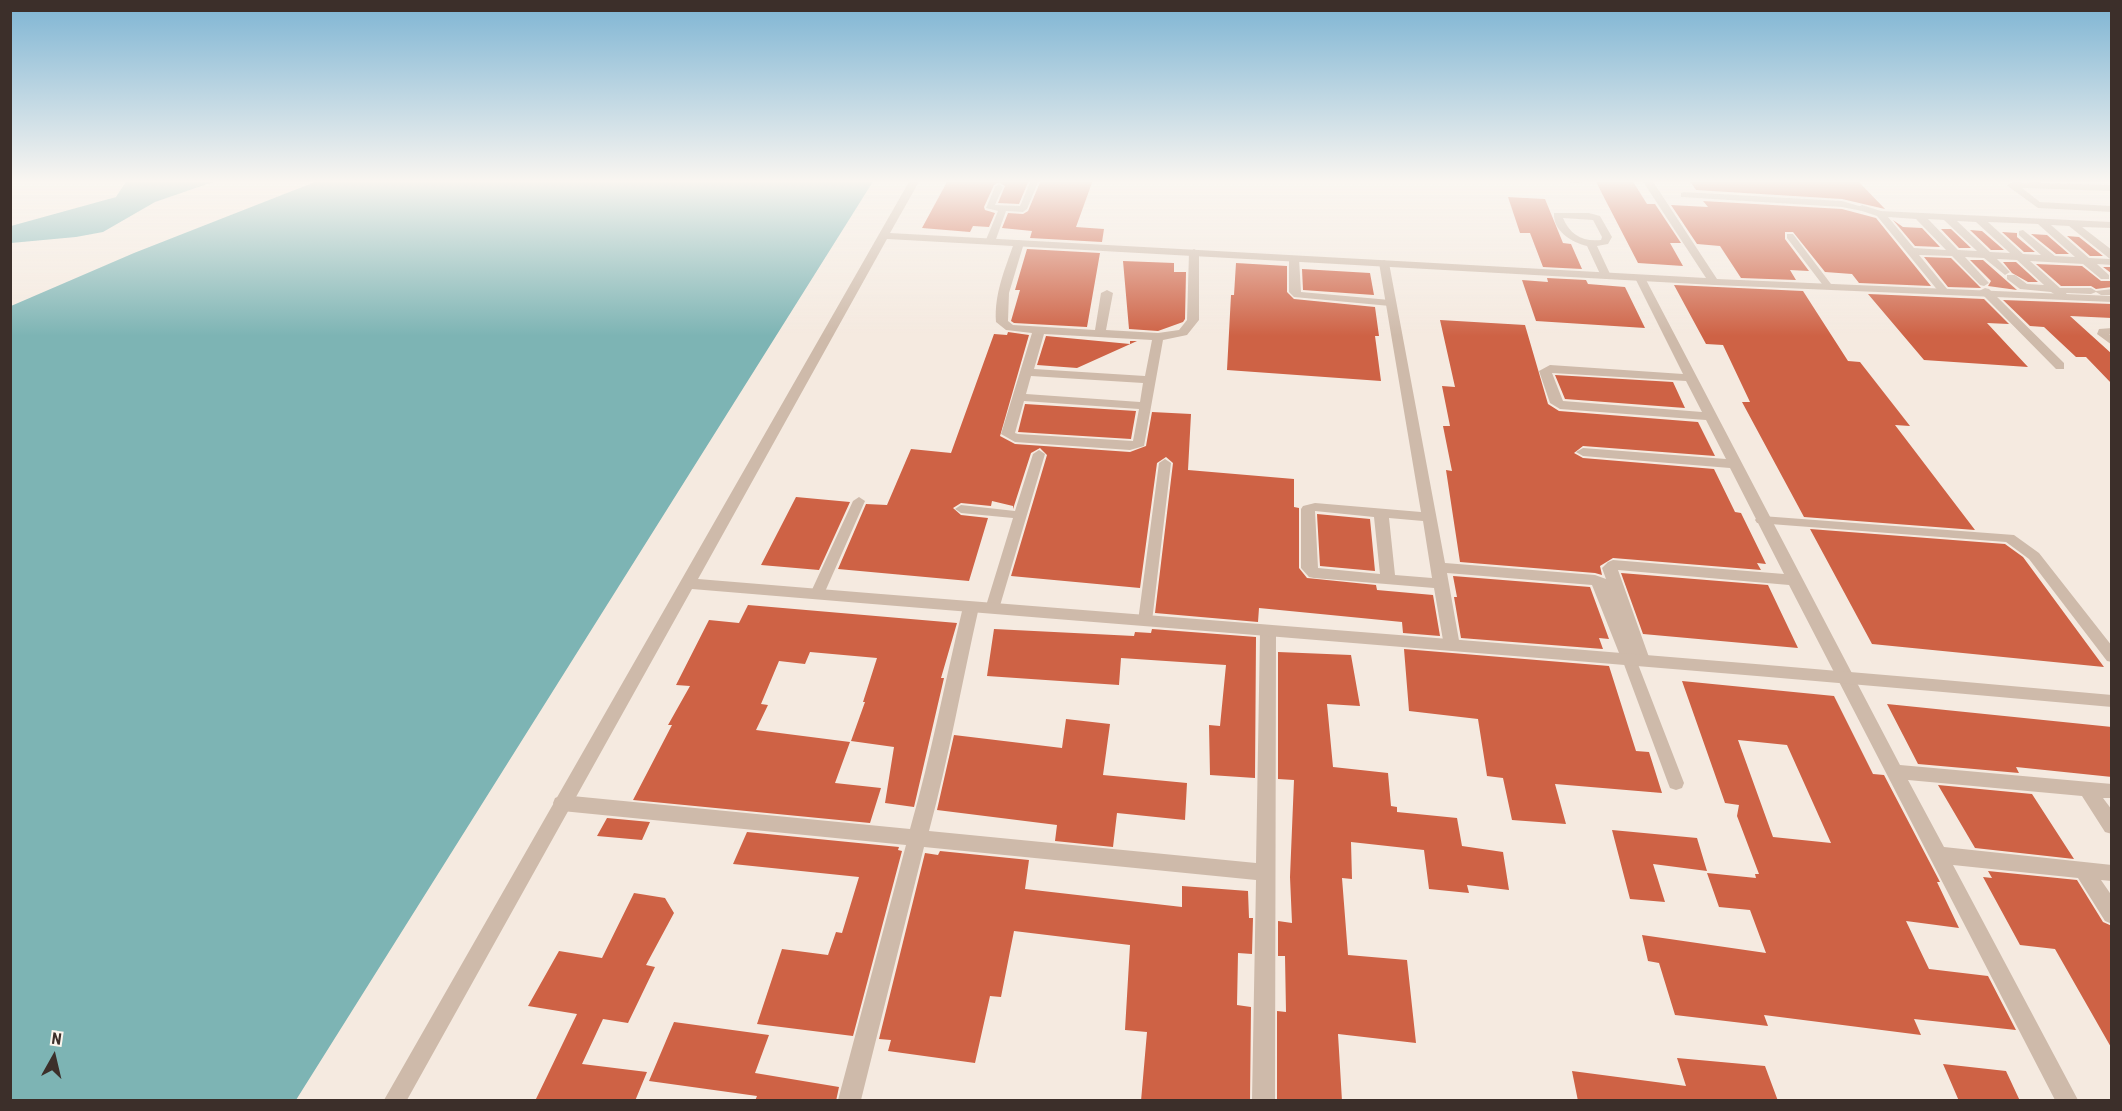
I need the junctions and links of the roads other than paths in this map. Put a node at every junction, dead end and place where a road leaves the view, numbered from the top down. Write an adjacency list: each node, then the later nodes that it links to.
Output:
1 (885, 232): 13 (street)
2 (994, 232): 15 (lane)
3 (1564, 232): 17 (lane)
4 (1604, 232): 17 (lane)
5 (1681, 232): 32 (street)
6 (1895, 232): 18 (street)
7 (1934, 232): 20 (street)
8 (1963, 232): 21 (street)
9 (1993, 232): 23 (street)
10 (2052, 232): 26 (street)
11 (2083, 232): 22 (street)
12 (2023, 233): 25 (street)
13 (883, 236): 15 (street); 67 (street)
14 (1790, 237): 34 (lane)
15 (990, 242): 16 (street)
16 (1019, 243): 19 (street); 42 (street)
17 (1591, 244): 29 (lane)
18 (1911, 251): 20 (street); 36 (street)
19 (1194, 252): 24 (street); 45 (street)
20 (1956, 254): 21 (street); 35 (street)
21 (1987, 255): 23 (street); 37 (street)
22 (2112, 256)
23 (2021, 257): 25 (street); 37 (street)
24 (1294, 259): 28 (street); 41 (lane)
25 (2052, 259): 26 (street)
26 (2086, 261): 27 (street); 30 (street)
27 (2112, 262)
28 (1384, 264): 29 (street); 41 (street)
29 (1606, 276): 31 (street)
30 (2105, 277)
31 (1640, 278): 32 (street); 49 (street)
32 (1714, 282): 34 (street)
33 (2081, 282): 39 (street)
34 (1828, 286): 36 (street)
35 (1985, 287): 36 (street); 37 (street); 47 (street)
36 (1943, 290)
37 (2060, 291): 39 (street)
38 (1107, 292): 44 (street)
39 (2100, 293): 40 (street)
40 (2112, 299)
41 (1390, 303): 62 (street)
42 (1039, 330): 44 (street); 48 (street)
43 (2112, 331): 46 (lane)
44 (1100, 334): 45 (street)
45 (1158, 337): 50 (street)
46 (2112, 342)
47 (2060, 366)
48 (1027, 372): 50 (street); 51 (street)
49 (1690, 378): 53 (street); 53 (street)
50 (1149, 380): 52 (street)
51 (1019, 397): 52 (street); 52 (street)
52 (1145, 406)
53 (1710, 416): 57 (street)
54 (1583, 452): 57 (street)
55 (1039, 454): 61 (lane)
56 (1165, 463): 72 (lane)
57 (1734, 464): 63 (street)
58 (859, 501): 69 (lane)
59 (961, 509): 61 (lane)
60 (1381, 513): 62 (street); 65 (street); 65 (street)
61 (1020, 515): 71 (lane)
62 (1429, 517): 64 (street)
63 (1762, 520): 66 (street); 75 (lane)
64 (1438, 567): 68 (street); 76 (street)
65 (1388, 579): 68 (street)
66 (1794, 580): 76 (street); 77 (street)
67 (687, 583): 69 (street); 83 (street)
68 (1441, 584): 74 (street)
69 (817, 594): 70 (street)
70 (971, 607): 71 (street); 85 (street)
71 (992, 609): 72 (street)
72 (1145, 621): 73 (street)
73 (1268, 632): 74 (street); 88 (street)
74 (1452, 646): 76 (street)
75 (2112, 657)
76 (1636, 660): 77 (street); 80 (lane)
77 (1847, 677): 78 (street); 79 (street)
78 (2112, 701)
79 (1894, 772): 81 (street); 86 (street)
80 (1676, 783)
81 (2087, 789): 82 (street); 84 (street)
82 (2112, 791)
83 (562, 803): 85 (street); 91 (street)
84 (2112, 826)
85 (916, 838): 88 (street); 92 (street)
86 (1938, 855): 87 (street); 94 (street)
87 (2084, 870): 89 (street); 90 (street)
88 (1264, 872): 93 (street)
89 (2112, 873)
90 (2112, 915)
91 (395, 1101)
92 (849, 1101)
93 (1263, 1101)
94 (2067, 1101)

